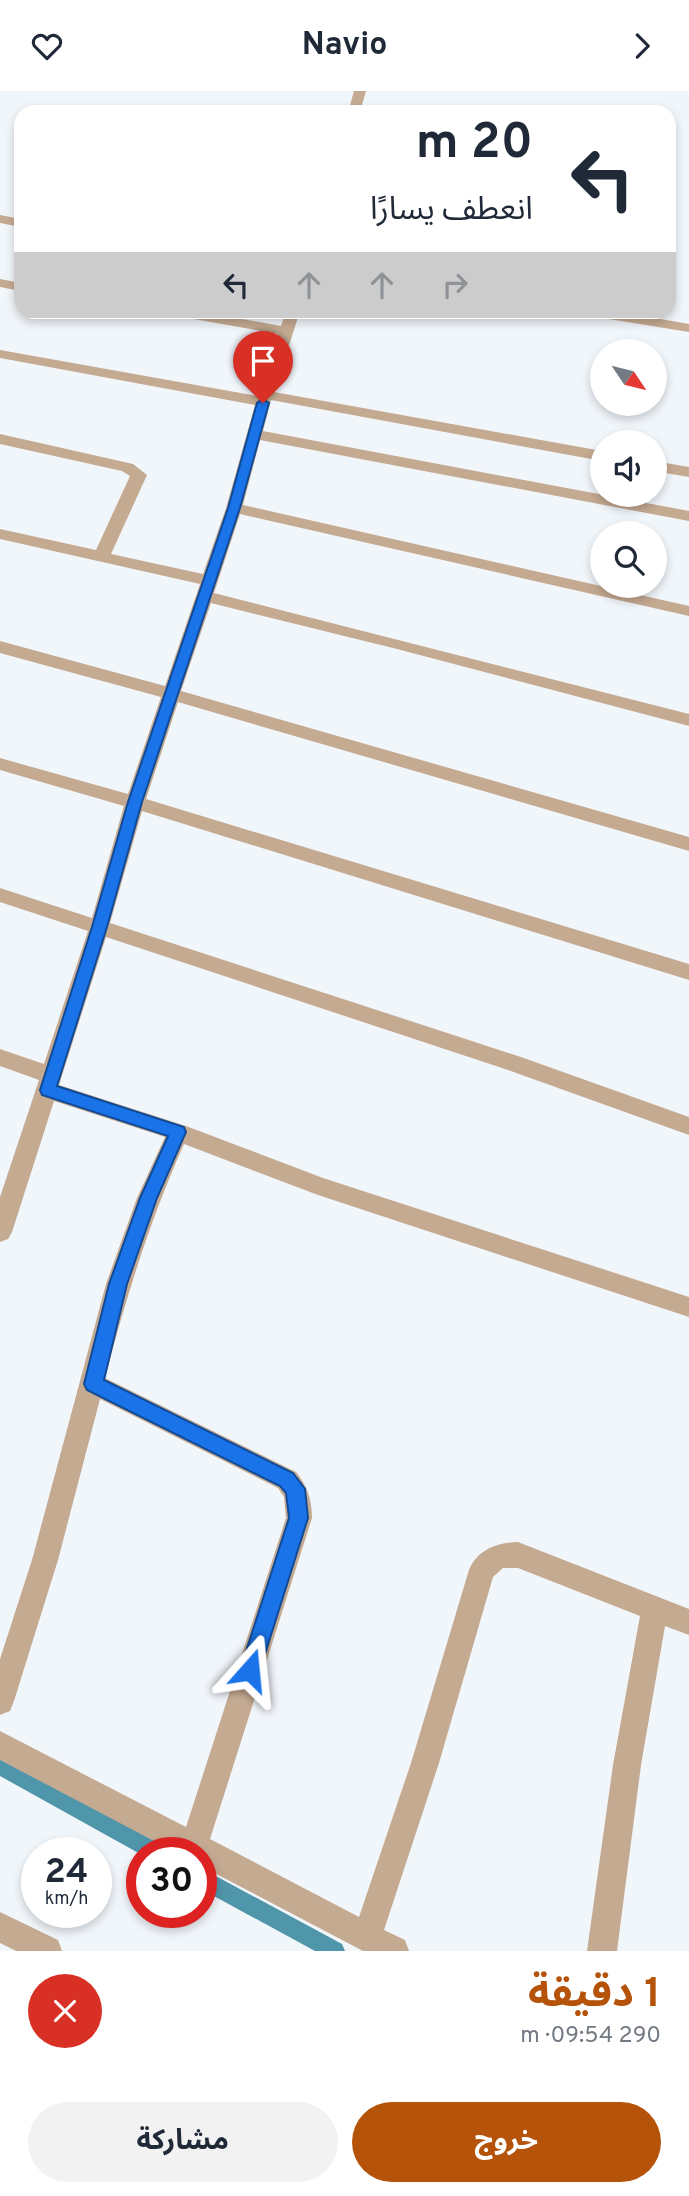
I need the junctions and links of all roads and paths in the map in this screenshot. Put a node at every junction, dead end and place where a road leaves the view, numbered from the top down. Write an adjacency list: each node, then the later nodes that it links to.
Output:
1 (217, 319): 5 (street)
2 (291, 319): 5 (street)
3 (633, 319): 4 (street)
4 (689, 328)
5 (287, 331): 7 (street)
6 (0, 354): 7 (street)
7 (265, 399): 8 (street); 10 (street)
8 (254, 433): 13 (street); 14 (street)
9 (0, 439): 16 (street)
10 (590, 454)
11 (667, 468): 12 (street)
12 (689, 472)
13 (234, 508): 17 (street); 18 (street)
14 (689, 516)
15 (0, 534): 16 (street)
16 (101, 557): 17 (street)
17 (208, 588): 20 (street); 21 (street)
18 (689, 611)
19 (0, 647): 20 (street)
20 (172, 694): 23 (street); 24 (street)
21 (689, 720)
22 (0, 764): 23 (street)
23 (135, 802): 26 (street); 27 (street)
24 (689, 844)
25 (0, 895): 26 (street)
26 (99, 927): 29 (street); 30 (street)
27 (689, 972)
28 (0, 1057): 29 (street)
29 (50, 1083): 31 (street); 32 (street)
30 (689, 1126)
31 (178, 1132): 33 (street); 34 (street)
32 (0, 1232)
33 (689, 1307)
34 (93, 1384): 37 (street); 40 (street)
35 (655, 1607): 36 (street); 43 (street); 46 (street)
36 (689, 1622)
37 (0, 1701)
38 (0, 1745): 39 (street)
39 (172, 1837)
40 (197, 1837)
41 (217, 1860): 43 (street)
42 (0, 1927): 44 (street)
43 (368, 1937): 45 (street)
44 (47, 1951)
45 (394, 1951)
46 (601, 1951)

